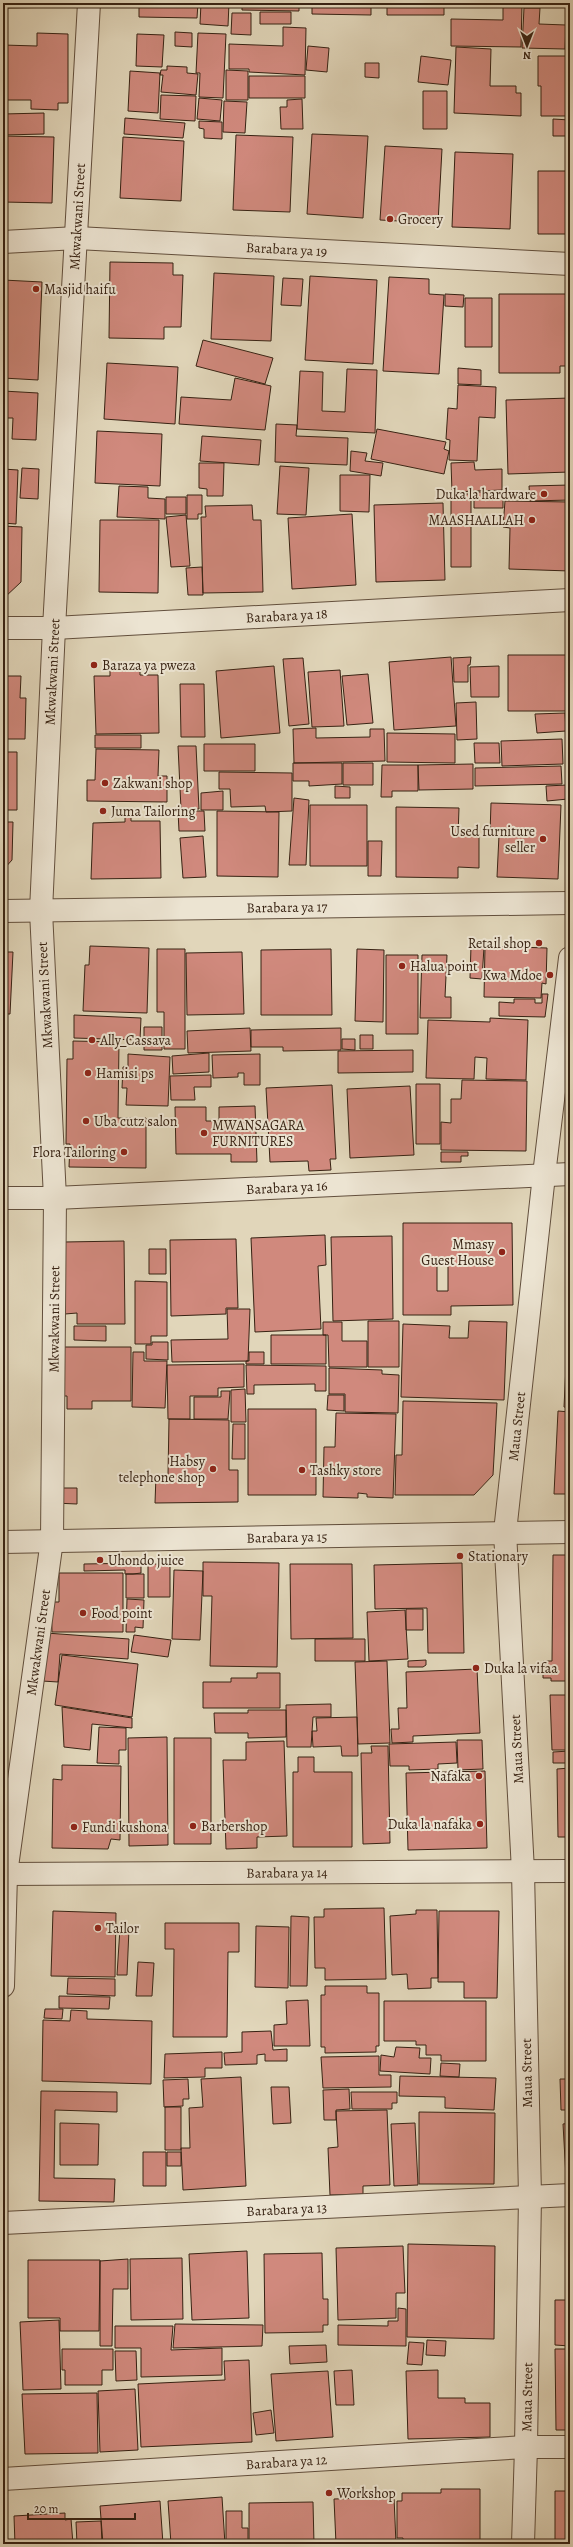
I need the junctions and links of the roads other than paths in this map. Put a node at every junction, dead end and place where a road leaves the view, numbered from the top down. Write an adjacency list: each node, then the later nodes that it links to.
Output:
1 (89, 3): 2 (street, Mkwakwani Street)
2 (77, 238): 3 (street, Barabara ya 19); 4 (street, Barabara ya 19); 7 (street, Mkwakwani Street)
3 (3, 242)
4 (570, 264)
5 (570, 600): 7 (street, Barabara ya 18)
6 (3, 628): 7 (street, Barabara ya 18)
7 (54, 628): 10 (street, Mkwakwani Street)
8 (570, 903): 10 (street, Barabara ya 17)
9 (3, 911): 10 (street, Barabara ya 17)
10 (40, 911): 15 (street, Mkwakwani Street)
11 (570, 958): 13 (street, Maua Street)
12 (570, 1174): 13 (street, Barabara ya 16)
13 (544, 1175): 15 (street, Barabara ya 16); 16 (street, Maua Street)
14 (3, 1198): 15 (street, Barabara ya 16)
15 (55, 1198): 18 (street, Mkwakwani Street)
16 (505, 1532): 17 (street, Barabara ya 15); 18 (street, Barabara ya 15); 20 (street, Maua Street)
17 (570, 1532)
18 (52, 1540): 19 (street, Barabara ya 15); 22 (street, Mkwakwani Street)
19 (3, 1542)
20 (523, 1871): 21 (street, Barabara ya 14); 22 (street, Barabara ya 14); 25 (street, Maua Street)
21 (570, 1871)
22 (5, 1874): 23 (street, Mkwakwani Street)
23 (3, 1986)
24 (570, 2195): 25 (street, Barabara ya 13)
25 (530, 2196): 26 (street, Barabara ya 13); 27 (street, Maua Street)
26 (3, 2223)
27 (526, 2447): 28 (street, Barabara ya 12); 29 (street, Barabara ya 12); 30 (street, Maua Street)
28 (570, 2447)
29 (3, 2479)
30 (522, 2544)

